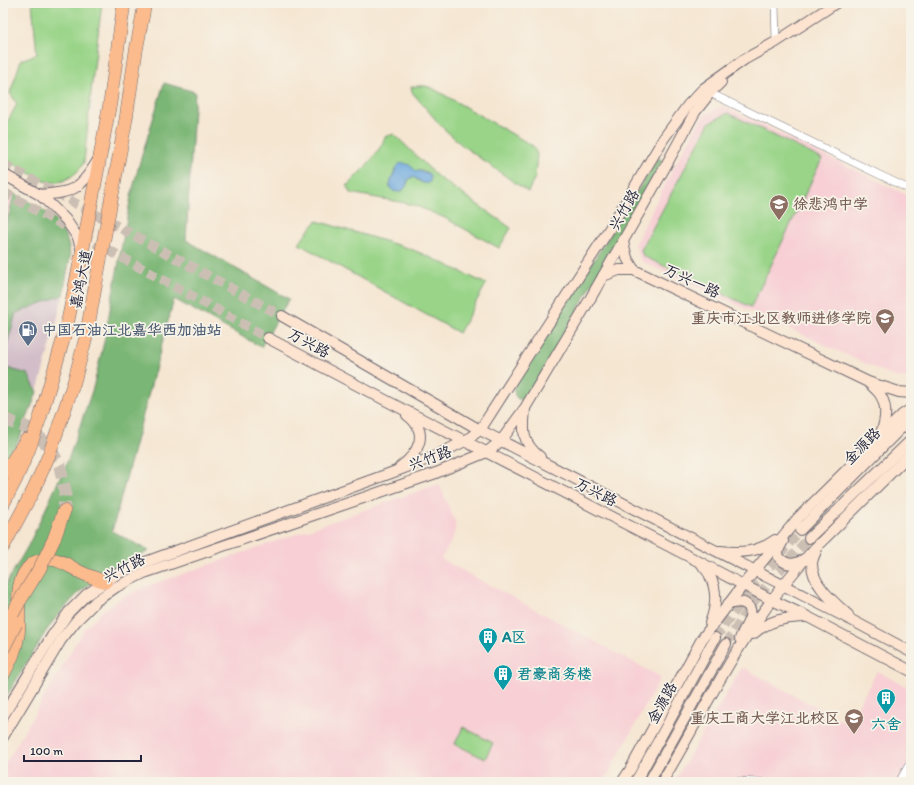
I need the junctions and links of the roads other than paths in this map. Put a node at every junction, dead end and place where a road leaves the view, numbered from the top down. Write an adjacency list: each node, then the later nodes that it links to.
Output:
1 (124, 3): 7 (highway, 嘉鸿大道)
2 (144, 3): 42 (highway, 嘉鸿大道)
3 (775, 3): 5 (street)
4 (836, 3): 5 (street, 兴竹路)
5 (776, 42): 6 (street, 兴竹路)
6 (706, 91): 9 (street); 11 (street, 兴竹路); 24 (street, 兴竹路)
7 (99, 158): 10 (street); 12 (highway, 嘉鸿大道)
8 (3, 174): 10 (street)
9 (911, 190)
10 (40, 195): 12 (street)
11 (623, 242): 13 (street); 14 (street, 兴竹路)
12 (82, 253): 22 (highway, 嘉鸿大道)
13 (634, 270): 14 (street); 17 (street, 万兴一路)
14 (603, 276): 20 (street, 兴竹路)
15 (282, 316): 24 (street, 万兴路)
16 (268, 338): 19 (street, 万兴路)
17 (868, 382): 18 (street); 25 (street)
18 (911, 393)
19 (385, 400): 27 (street, 万兴路); 32 (street)
20 (525, 408): 28 (street, 兴竹路); 31 (street)
21 (911, 409): 25 (street)
22 (40, 418): 33 (highway); 34 (highway, 嘉鸿大道)
23 (911, 418): 37 (street, 金源路)
24 (480, 430): 27 (street, 兴竹路); 28 (street, 万兴路)
25 (880, 436): 36 (street)
26 (911, 440): 39 (street, 金源路)
27 (465, 441): 29 (street, 万兴路); 32 (street, 兴竹路)
28 (501, 441): 29 (street, 兴竹路); 31 (street, 万兴路)
29 (487, 452): 40 (street, 万兴路); 68 (street, 兴竹路)
30 (911, 453): 41 (street)
31 (556, 469): 38 (street, 万兴路)
32 (391, 473): 48 (street, 兴竹路)
33 (3, 476)
34 (3, 504)
35 (64, 511): 46 (highway, bridge)
36 (798, 518): 43 (street); 44 (street); 47 (street)
37 (800, 530)
38 (675, 531): 40 (street); 43 (street, 万兴路)
39 (809, 538)
40 (661, 542): 45 (street, 万兴路)
41 (819, 544): 44 (street); 55 (street)
42 (3, 547)
43 (714, 550): 47 (street, 万兴路)
44 (806, 558): 50 (street)
45 (700, 562): 49 (street, 万兴路); 58 (street)
46 (40, 568): 57 (highway, bridge); 62 (highway, bridge)
47 (754, 571): 49 (street); 50 (street, 万兴路)
48 (104, 582): 66 (highway); 67 (street, 兴竹路)
49 (743, 585): 51 (street, 万兴路); 52 (street)
50 (783, 586): 51 (street); 53 (street, 万兴路)
51 (772, 600): 54 (street, 万兴路); 60 (street)
52 (728, 604): 58 (street); 64 (street)
53 (838, 613): 55 (street, 万兴路); 56 (street)
54 (806, 616): 56 (street, 万兴路); 60 (street)
55 (857, 623): 63 (street, 万兴路)
56 (831, 630): 65 (street, 万兴路)
57 (3, 631)
58 (702, 638): 70 (street)
59 (715, 638): 71 (street, 金源路)
60 (744, 642): 64 (street)
61 (726, 644): 72 (street, 金源路)
62 (3, 649)
63 (911, 652)
64 (734, 656): 73 (street)
65 (911, 671)
66 (3, 675)
67 (3, 716)
68 (3, 738)
69 (911, 761): 76 (street)
70 (622, 782)
71 (635, 782)
72 (649, 782)
73 (662, 782)
74 (725, 782): 75 (street)
75 (760, 782)
76 (899, 782)

